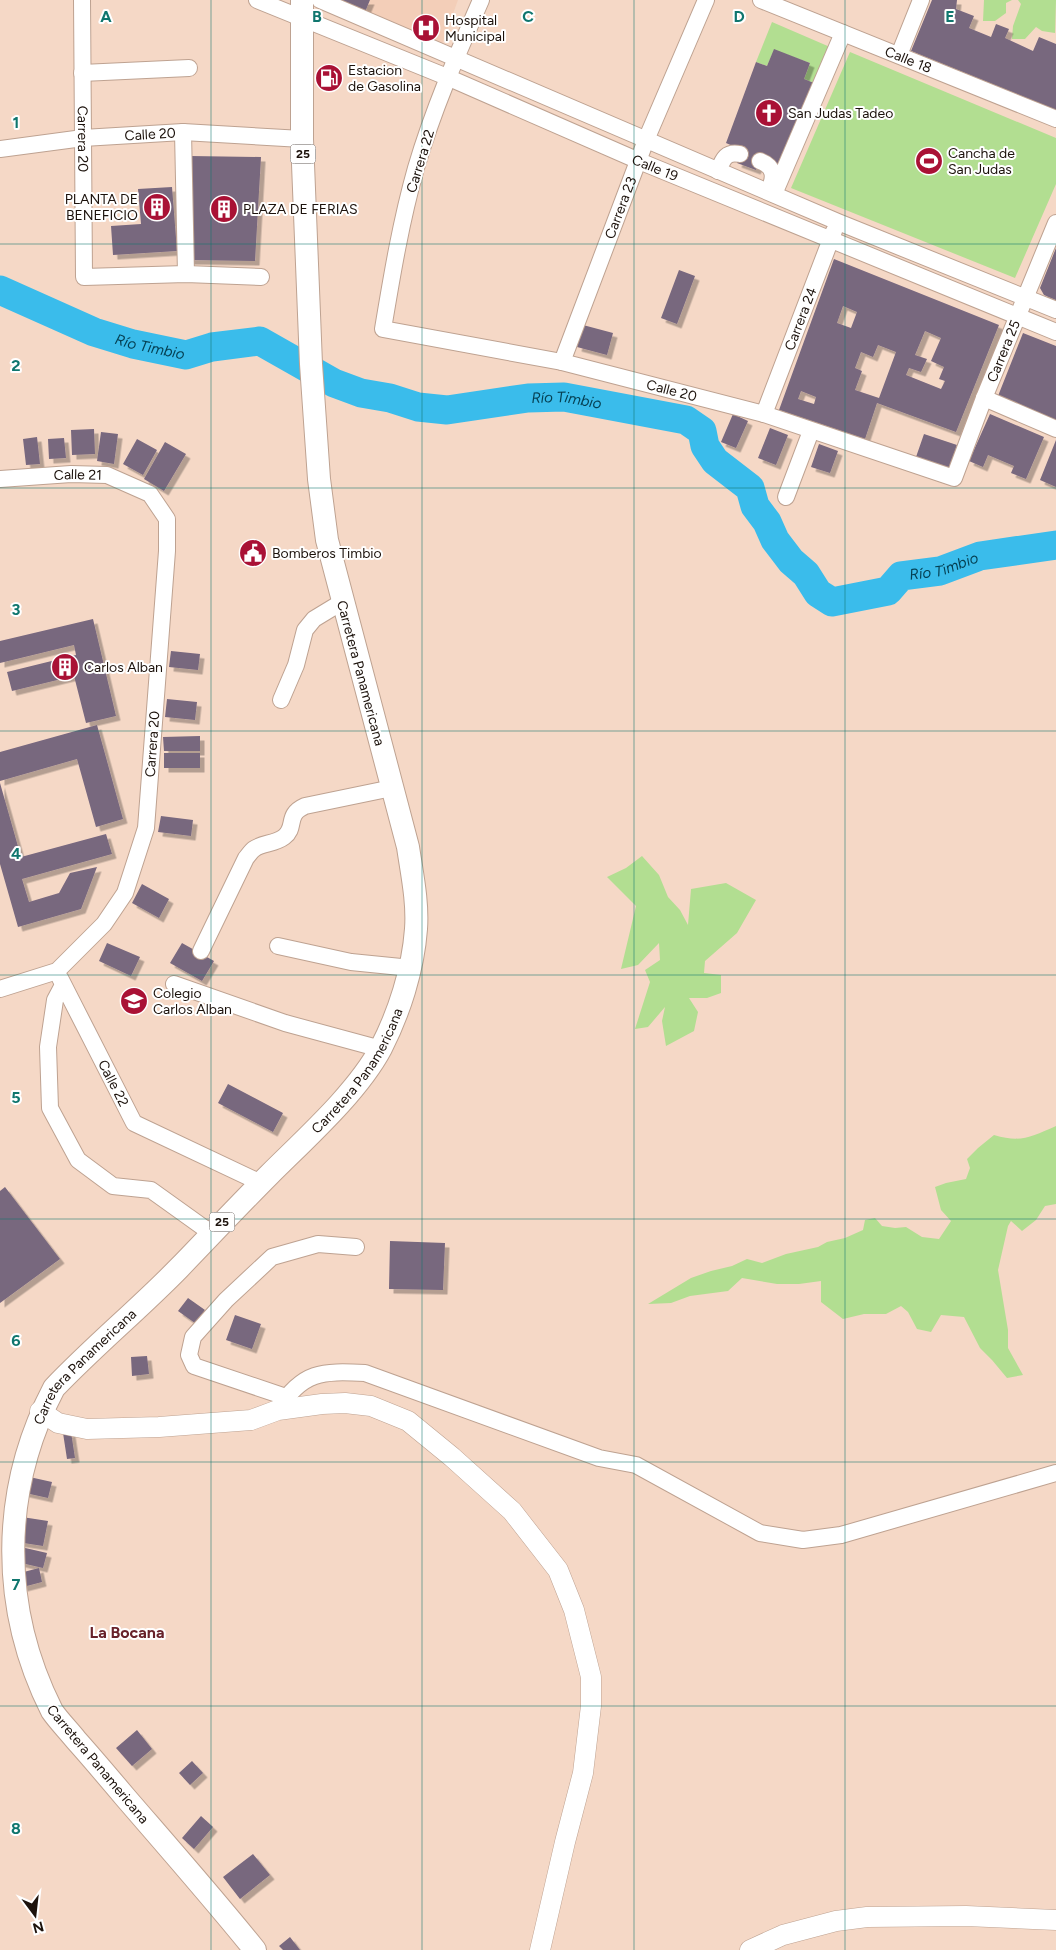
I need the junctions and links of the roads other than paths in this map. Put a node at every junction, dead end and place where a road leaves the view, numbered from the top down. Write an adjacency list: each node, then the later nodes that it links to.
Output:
1 (82, 0): 13 (street, Carrera 20)
2 (257, 0): 8 (street, Calle 19)
3 (320, 0): 11 (street, Calle 19)
4 (481, 0): 11 (street, Carrera 22)
5 (706, 0): 19 (street, Carrera 23)
6 (762, 0): 9 (street, Calle 18)
7 (921, 0): 10 (street)
8 (302, 10): 14 (street, Calle 19); 18 (highway, Carretera Panamericana / 25)
9 (843, 33): 10 (street, Calle 18); 25 (street)
10 (898, 55): 15 (street, Calle 18)
11 (455, 58): 14 (street, Carrera 22); 19 (street, Calle 19)
12 (189, 68): 13 (street)
13 (82, 73): 17 (street, Carrera 20)
14 (447, 77): 22 (street, Calle 19); 34 (street, Carrera 22)
15 (1056, 120)
16 (183, 132): 17 (street, Calle 20); 18 (street, Calle 20); 29 (street)
17 (83, 138): 20 (street, Calle 20); 29 (street, Carrera 20)
18 (302, 139): 45 (highway, Carretera Panamericana / 25)
19 (646, 140): 22 (street, Carrera 23); 24 (street, Calle 19)
20 (0, 148)
21 (740, 154): 24 (street)
22 (639, 161): 28 (street, Calle 19); 36 (street, Carrera 23)
23 (760, 161): 25 (street)
24 (718, 171): 25 (street, Calle 19)
25 (771, 193): 26 (street, Calle 19)
26 (838, 222): 28 (street, Carrera 24); 31 (street, Calle 19)
27 (1056, 223): 31 (street, Carrera 25)
28 (831, 240): 33 (street, Calle 19); 38 (street, Carrera 24)
29 (186, 274): 30 (street)
30 (261, 277)
31 (1025, 297): 32 (street, Calle 19); 33 (street, Carrera 25)
32 (1056, 310)
33 (1017, 315): 35 (street, Calle 19); 37 (street, Carrera 25)
34 (383, 329): 36 (street, Calle 20)
35 (1056, 332)
36 (562, 362): 38 (street, Calle 20)
37 (984, 398): 39 (street); 41 (street, Carrera 25)
38 (764, 414): 40 (street, Calle 20)
39 (1056, 429)
40 (811, 431): 41 (street, Calle 20); 44 (street)
41 (954, 478)
42 (0, 479): 43 (street, Calle 21)
43 (150, 494): 51 (street, Carrera 20)
44 (786, 498)
45 (342, 602): 46 (street); 47 (highway, Carretera Panamericana / 25)
46 (281, 700)
47 (392, 788): 49 (street); 50 (highway, Carretera Panamericana / 25)
48 (278, 946): 50 (street)
49 (201, 951)
50 (411, 968): 54 (highway, Carretera Panamericana / 25)
51 (60, 978): 53 (street); 55 (street, Calle 22); 56 (street)
52 (174, 984): 54 (street)
53 (2, 985)
54 (381, 1049): 55 (highway, Carretera Panamericana / 25)
55 (261, 1183): 56 (highway, Carretera Panamericana / 25)
56 (211, 1233): 59 (highway, Carretera Panamericana / 25)
57 (356, 1246): 58 (street)
58 (282, 1403): 59 (main road); 60 (street); 63 (main road)
59 (40, 1411): 62 (highway, Carretera Panamericana / 25)
60 (1056, 1473)
61 (1056, 1920): 64 (main road)
62 (255, 1950)
63 (540, 1950)
64 (750, 1950)

